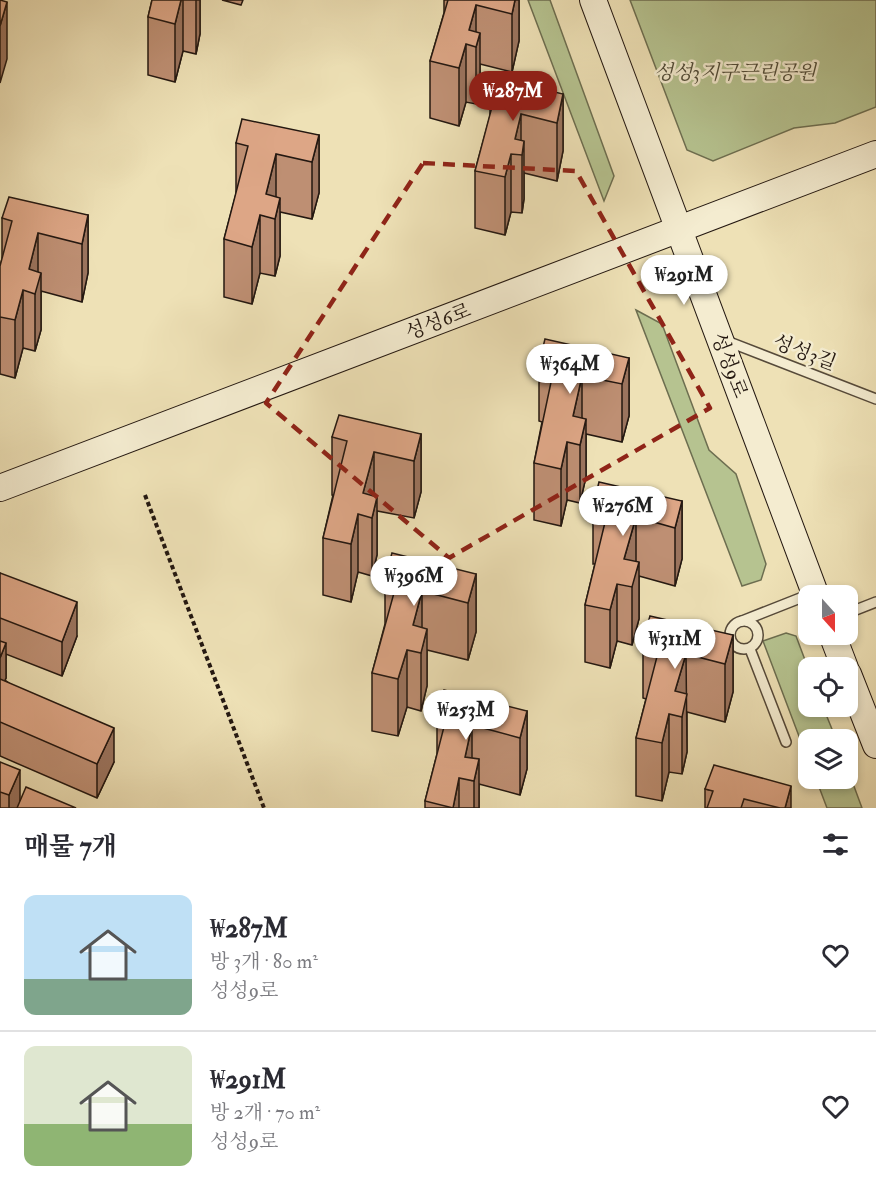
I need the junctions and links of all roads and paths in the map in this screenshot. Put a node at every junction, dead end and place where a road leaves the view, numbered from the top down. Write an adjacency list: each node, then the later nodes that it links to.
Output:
1 (593, 0): 3 (street, 성성9로)
2 (876, 153): 3 (street, 성성6로)
3 (678, 230): 4 (street, 성성9로); 6 (street, 성성6로)
4 (721, 339): 5 (lane, 성성3길); 8 (street, 성성9로)
5 (876, 399)
6 (0, 488)
7 (145, 495): 17 (path)
8 (813, 585)
9 (798, 600): 12 (lane)
10 (876, 602): 11 (lane)
11 (858, 609)
12 (740, 621): 13 (lane); 13 (lane)
13 (750, 649): 15 (lane)
14 (858, 699): 16 (street)
15 (786, 742)
16 (876, 745)
17 (264, 808)

